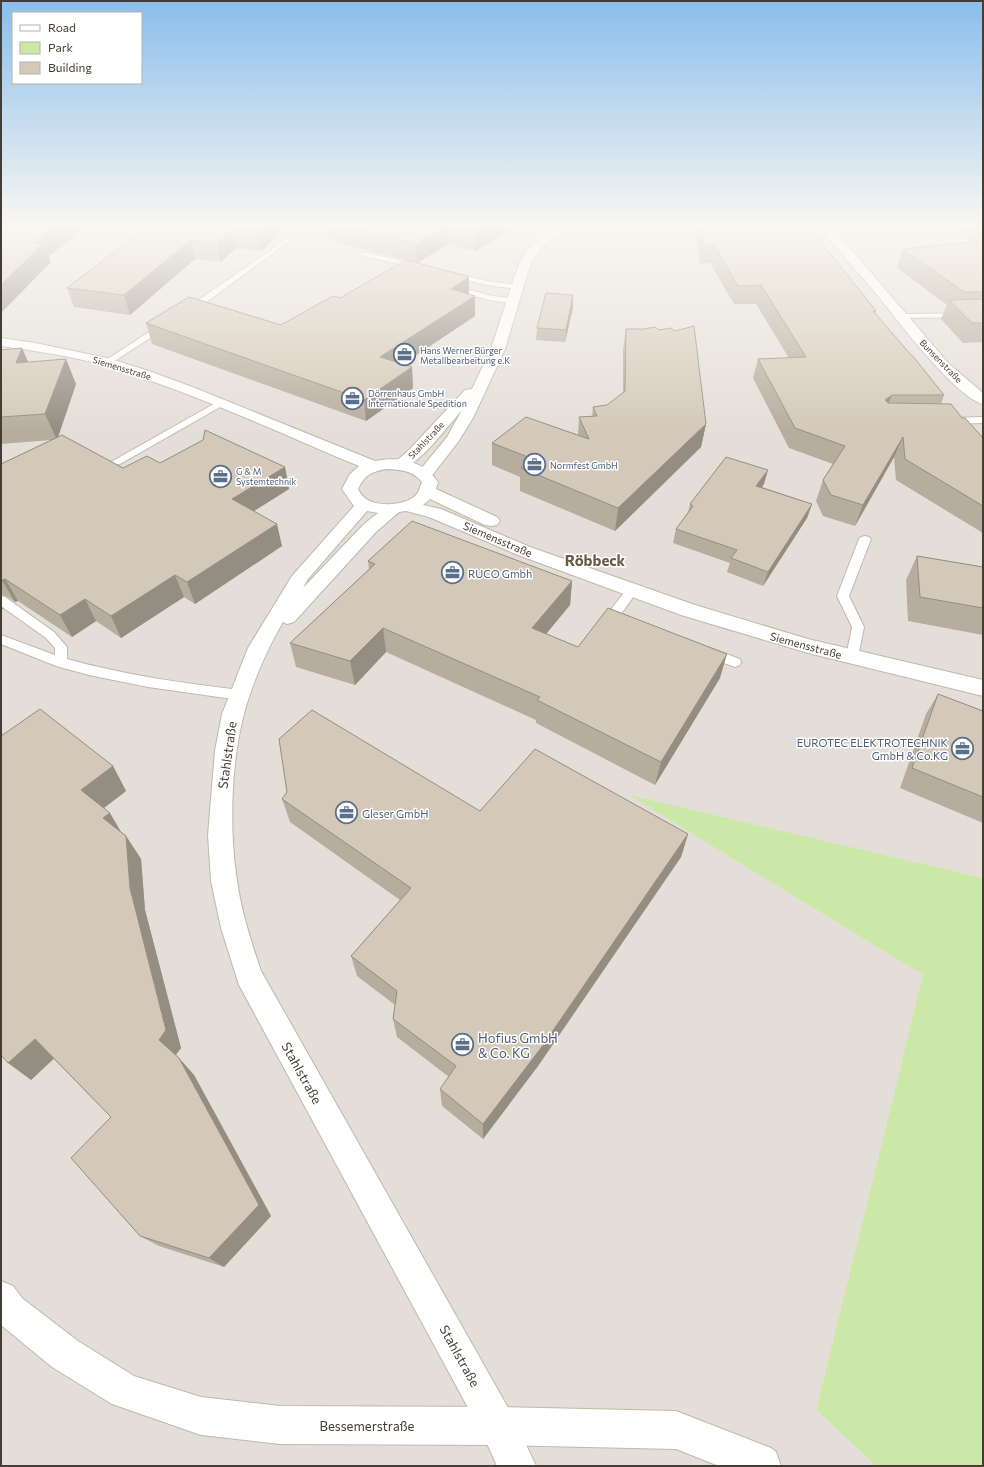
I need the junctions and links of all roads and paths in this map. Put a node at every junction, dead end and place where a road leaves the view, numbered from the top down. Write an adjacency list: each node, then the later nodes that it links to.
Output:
1 (210, 295): 9 (lane)
2 (483, 295): 5 (lane)
3 (514, 295): 5 (street, Stahlstraße)
4 (884, 295): 7 (street, Bunsenstraße)
5 (513, 300): 10 (street, Stahlstraße)
6 (983, 315): 7 (lane)
7 (901, 316): 11 (street, Bunsenstraße)
8 (1, 342): 9 (street, Siemensstraße)
9 (107, 362): 12 (street, Siemensstraße)
10 (483, 379): 17 (street, Stahlstraße); 20 (street, Stahlstraße)
11 (983, 400)
12 (219, 404): 13 (street, Siemensstraße); 16 (lane)
13 (238, 412): 18 (street, Siemensstraße); 19 (street, Siemensstraße)
14 (983, 420): 15 (lane)
15 (938, 421)
16 (116, 462)
17 (401, 464): 18 (street); 20 (street)
18 (372, 466): 19 (street)
19 (353, 480): 21 (street)
20 (426, 483): 22 (street); 24 (street, Siemensstraße)
21 (363, 504): 22 (street); 28 (street, Stahlstraße)
22 (400, 507): 24 (street, Siemensstraße); 28 (street, Stahlstraße)
23 (865, 539): 30 (lane)
24 (633, 589): 26 (lane); 30 (street, Siemensstraße)
25 (1, 600): 32 (lane)
26 (634, 624)
27 (1, 639): 32 (lane)
28 (258, 648): 34 (street, Stahlstraße)
29 (699, 649): 31 (lane)
30 (852, 657): 33 (street, Siemensstraße)
31 (735, 662)
32 (62, 663): 34 (lane)
33 (983, 688)
34 (240, 695): 36 (street, Stahlstraße)
35 (4, 1311): 36 (street, Bessemerstraße)
36 (498, 1426): 37 (street, Stahlstraße); 38 (street, Bessemerstraße)
37 (517, 1466)
38 (762, 1466)

